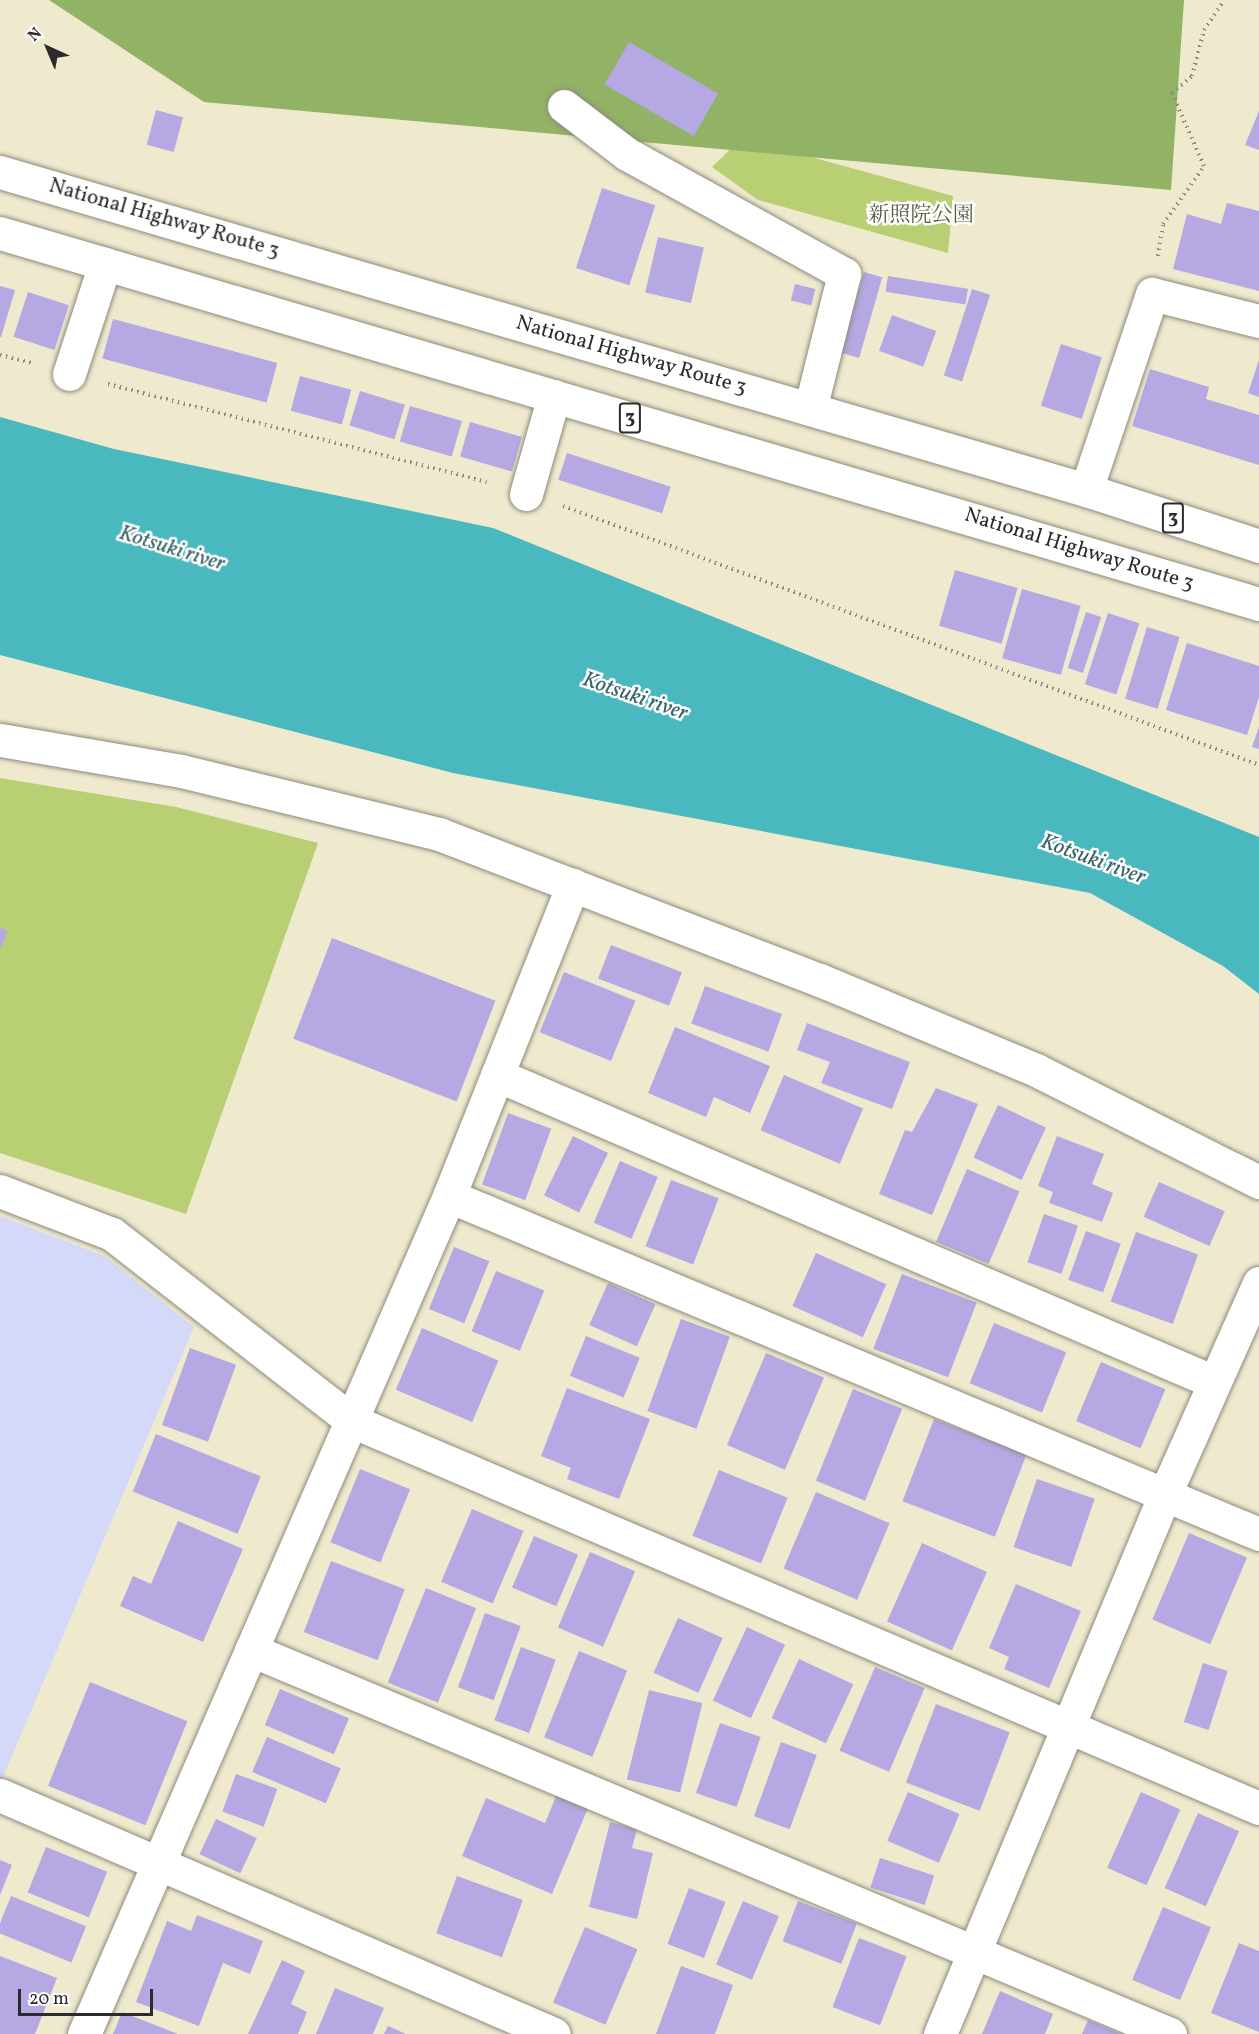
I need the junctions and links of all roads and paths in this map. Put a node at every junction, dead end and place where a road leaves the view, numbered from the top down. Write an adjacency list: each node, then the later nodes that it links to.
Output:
1 (1224, 0): 6 (path)
2 (564, 106): 11 (main road)
3 (0, 172): 11 (main road, National Highway Route 3 / 3)
4 (0, 233): 5 (main road, National Highway Route 3 / 3)
5 (105, 264): 9 (main road); 10 (main road, National Highway Route 3 / 3)
6 (1152, 294): 7 (main road); 12 (main road)
7 (1259, 321)
8 (0, 355): 9 (path)
9 (69, 374): 13 (path)
10 (555, 396): 13 (main road); 15 (main road, National Highway Route 3 / 3)
11 (810, 409): 12 (main road, National Highway Route 3 / 3)
12 (1086, 490): 14 (main road, National Highway Route 3 / 3)
13 (526, 494): 17 (path)
14 (1259, 546)
15 (1259, 604)
16 (0, 740): 18 (main road)
17 (1259, 765)
18 (573, 885): 19 (main road); 20 (main road)
19 (497, 1075): 22 (main road); 24 (main road)
20 (1259, 1182)
21 (0, 1191): 25 (main road)
22 (449, 1196): 25 (main road); 26 (main road)
23 (1259, 1284): 24 (main road)
24 (1214, 1382): 26 (main road)
25 (352, 1421): 28 (main road); 29 (main road)
26 (1165, 1494): 27 (main road); 29 (main road)
27 (1259, 1534)
28 (251, 1650): 32 (main road); 33 (main road)
29 (1067, 1727): 31 (main road); 33 (main road)
30 (0, 1795): 32 (main road)
31 (1259, 1808)
32 (155, 1864): 34 (main road); 35 (main road)
33 (975, 1951): 36 (main road); 37 (main road)
34 (84, 2034)
35 (554, 2034)
36 (940, 2034)
37 (1170, 2034)

